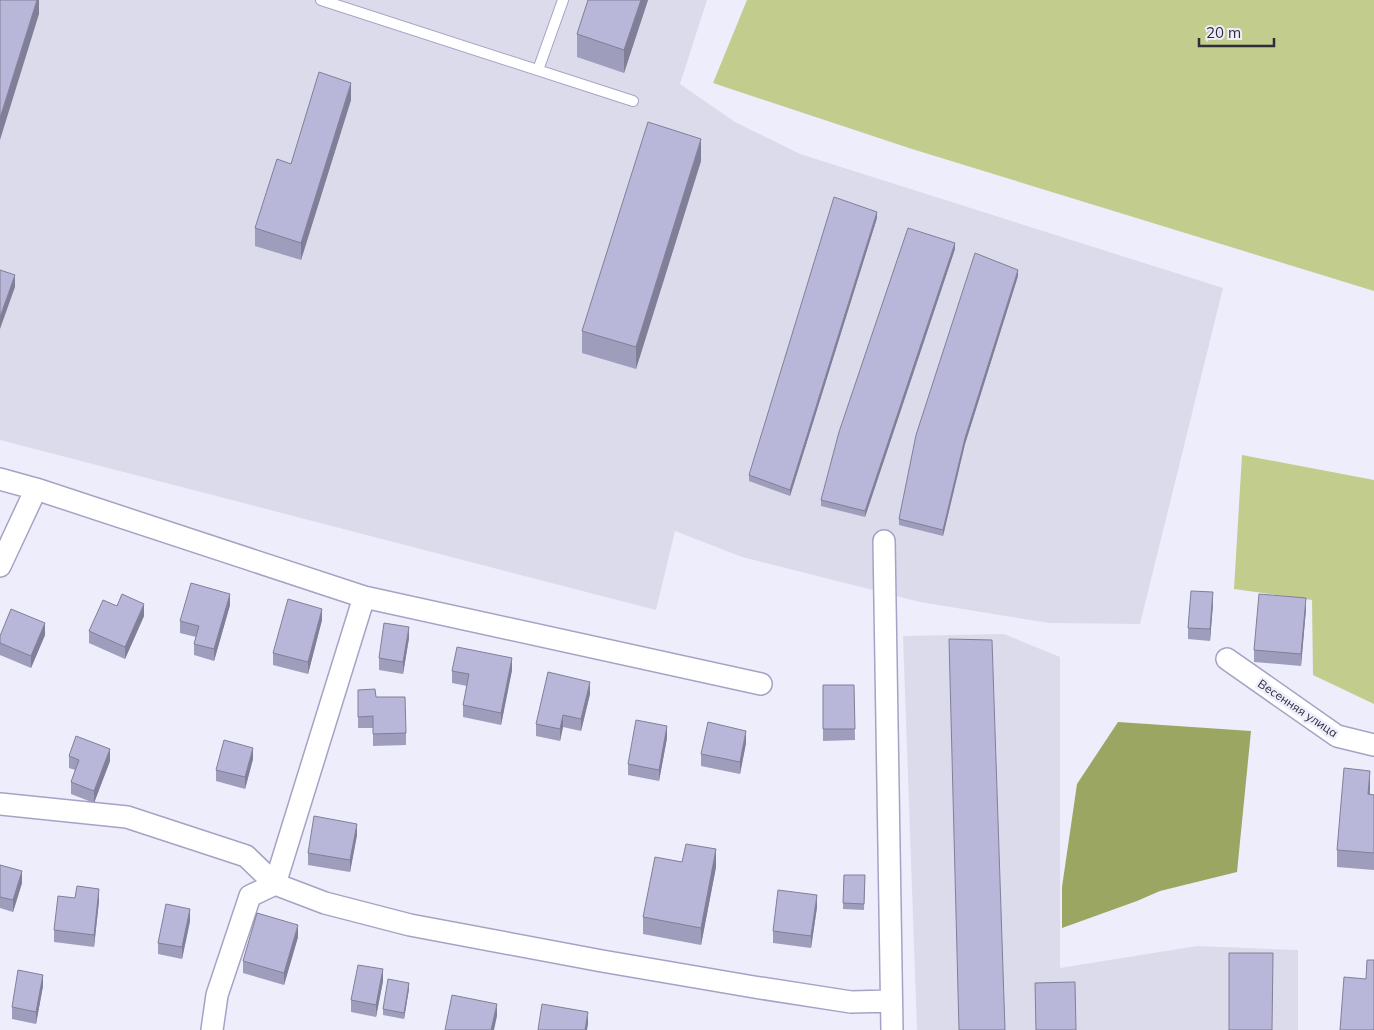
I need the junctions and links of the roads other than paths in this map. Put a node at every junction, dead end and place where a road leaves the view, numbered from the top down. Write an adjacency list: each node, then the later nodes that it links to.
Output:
1 (321, 0): 3 (lane)
2 (563, 0): 3 (lane)
3 (538, 70): 4 (lane)
4 (633, 101)
5 (0, 479): 6 (street)
6 (36, 489): 8 (street); 9 (street)
7 (884, 541): 15 (street)
8 (0, 566)
9 (364, 597): 11 (street); 14 (street)
10 (1227, 659): 12 (street, Весенняя улица)
11 (761, 684)
12 (1374, 744)
13 (0, 804): 14 (street)
14 (275, 884): 15 (street); 16 (street)
15 (891, 1002): 17 (street)
16 (212, 1030)
17 (892, 1030)

